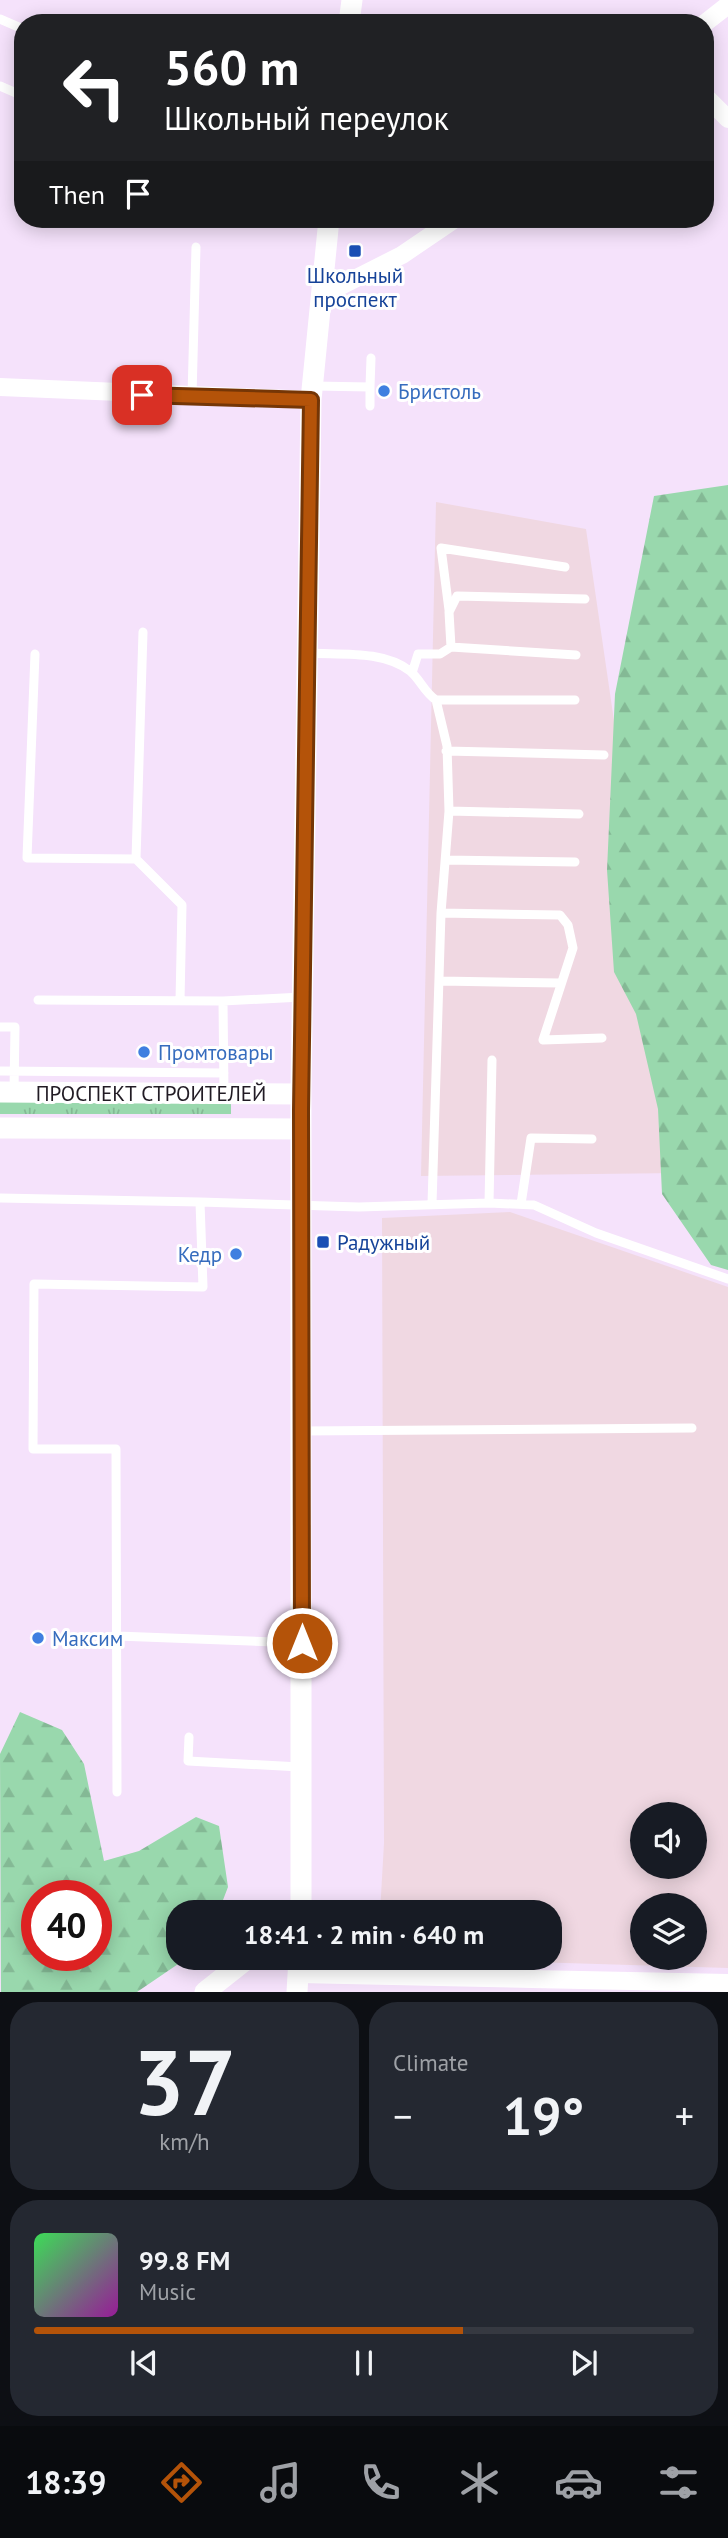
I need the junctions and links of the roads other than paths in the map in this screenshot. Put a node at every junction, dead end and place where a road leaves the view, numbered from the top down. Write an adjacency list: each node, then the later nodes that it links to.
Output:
1 (728, 5): 2 (street)
2 (714, 16)
3 (714, 105): 4 (street)
4 (728, 119)
5 (328, 228): 8 (street)
6 (442, 228): 8 (street)
7 (196, 247): 13 (lane)
8 (321, 296): 12 (street)
9 (371, 358): 11 (lane)
10 (0, 387): 13 (street)
11 (370, 387): 12 (lane); 14 (lane)
12 (311, 393): 13 (street); 20 (street)
13 (192, 397)
14 (370, 406)
15 (565, 566): 17 (lane)
16 (585, 599): 17 (lane)
17 (449, 612): 19 (lane)
18 (143, 632): 30 (lane)
19 (451, 647): 22 (lane); 23 (lane)
20 (307, 653): 23 (lane); 36 (street)
21 (35, 654): 30 (lane)
22 (576, 655)
23 (412, 673): 24 (lane)
24 (436, 700): 25 (lane); 26 (lane)
25 (575, 700)
26 (446, 751): 27 (lane); 28 (lane)
27 (604, 755)
28 (449, 811): 29 (lane); 31 (lane)
29 (579, 814)
30 (136, 859): 38 (lane)
31 (446, 860): 32 (lane); 33 (lane)
32 (575, 862)
33 (441, 913): 34 (lane); 35 (lane)
34 (440, 981): 35 (lane); 54 (lane)
35 (560, 983): 41 (lane)
36 (303, 997): 39 (lane); 47 (street)
37 (38, 1000): 38 (lane)
38 (180, 1001): 39 (lane)
39 (223, 1001): 45 (lane)
40 (0, 1027): 44 (lane)
41 (602, 1038)
42 (492, 1060): 53 (lane)
43 (0, 1071): 44 (lane)
44 (14, 1071): 45 (lane); 46 (lane)
45 (224, 1083): 46 (street, ПРОСПЕКТ СТРОИТЕЛЕЙ); 47 (street, ПРОСПЕКТ СТРОИТЕЛЕЙ)
46 (7, 1092)
47 (301, 1094): 49 (street)
48 (0, 1128): 49 (street, ПРОСПЕКТ СТРОИТЕЛЕЙ)
49 (301, 1129): 56 (street)
50 (593, 1139): 55 (lane)
51 (0, 1198): 52 (lane)
52 (200, 1202): 56 (lane); 60 (lane)
53 (489, 1203): 54 (lane); 55 (lane)
54 (432, 1204): 56 (lane)
55 (521, 1204): 57 (lane)
56 (301, 1206): 59 (street)
57 (728, 1279)
58 (692, 1428): 59 (lane)
59 (301, 1431): 61 (street)
60 (117, 1636): 61 (lane); 64 (lane)
61 (302, 1643): 63 (street)
62 (189, 1737): 63 (lane)
63 (302, 1767): 65 (street)
64 (117, 1792)
65 (301, 1900)
66 (233, 1970): 69 (street)
67 (298, 1975): 68 (street)
68 (728, 1983)
69 (205, 1992)

